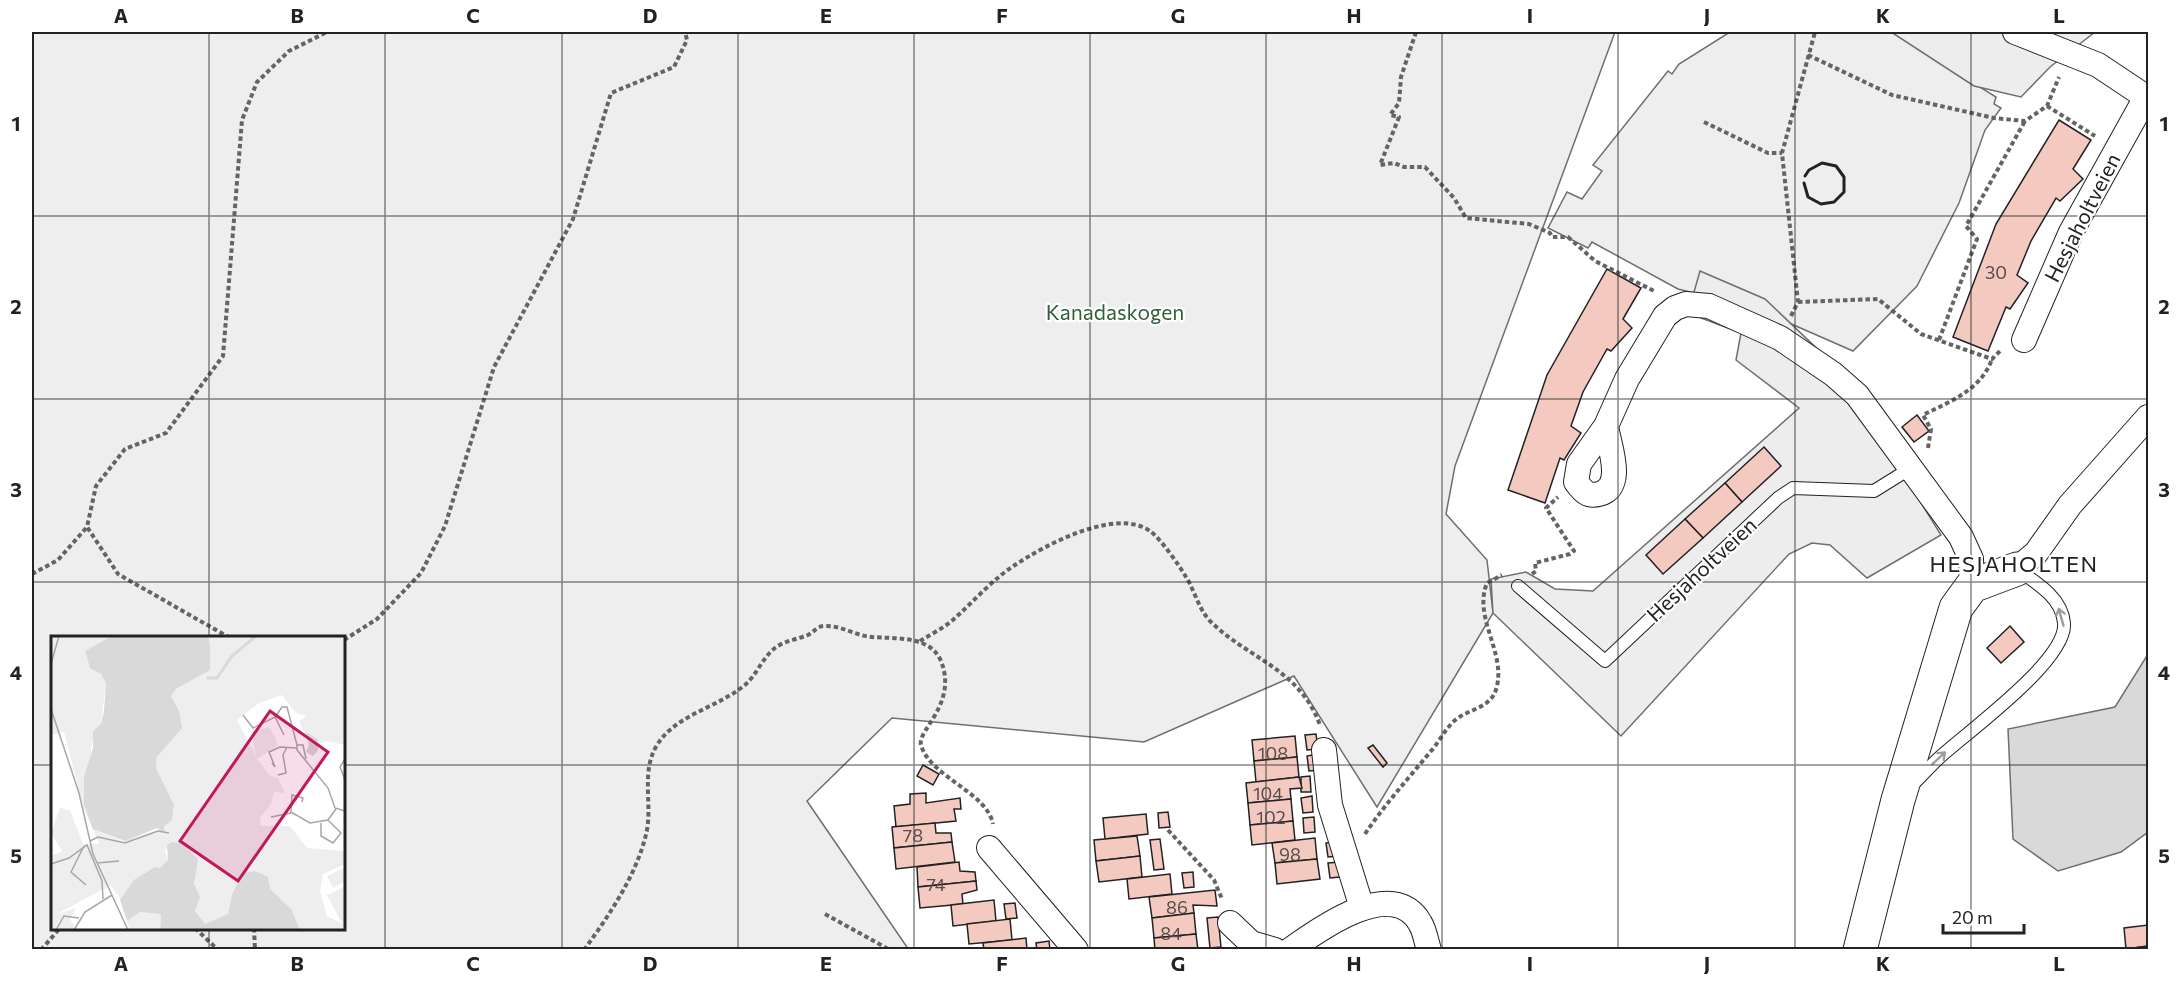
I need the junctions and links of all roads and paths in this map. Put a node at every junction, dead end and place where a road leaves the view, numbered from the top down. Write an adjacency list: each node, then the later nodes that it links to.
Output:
1 (327, 32): 24 (path)
2 (685, 32): 31 (path)
3 (1416, 32): 15 (path)
4 (1815, 32): 7 (path)
5 (2015, 32): 6 (street, Hesjaholtveien)
6 (2069, 53): 8 (street, Hesjaholtveien); 9 (path)
7 (1808, 55): 10 (path); 13 (path)
8 (2147, 98): 12 (street, Hesjaholtveien)
9 (2047, 106): 10 (path); 12 (path)
10 (2025, 121): 17 (path)
11 (1704, 122): 13 (path)
12 (2118, 151): 18 (street, Hesjaholtveien)
13 (1782, 153): 14 (path)
14 (1798, 302): 16 (path); 17 (path)
15 (1686, 304): 16 (street); 21 (street)
16 (1780, 338): 22 (street)
17 (1939, 340): 19 (path)
18 (2024, 340): 19 (path)
19 (1992, 359): 22 (path)
20 (2148, 417): 25 (street)
21 (1606, 426): 23 (street); 23 (street)
22 (1919, 463): 28 (lane, Hesjaholtveien); 29 (street)
23 (1576, 482): 26 (path)
24 (87, 526): 27 (path); 30 (path)
25 (2026, 561): 29 (main road); 34 (lane, one-way to 25)
26 (1536, 571)
27 (32, 574)
28 (1518, 585): 37 (path)
29 (1972, 586): 34 (main road)
30 (226, 636)
31 (345, 639)
32 (919, 642): 33 (path); 36 (path); 47 (path)
33 (1324, 750): 37 (street)
34 (1898, 800): 53 (main road)
35 (1168, 830): 40 (path)
36 (989, 848): 49 (street)
37 (1347, 858): 38 (street)
38 (1362, 908): 51 (street); 52 (street)
39 (825, 914): 48 (path)
40 (1230, 923): 50 (street)
41 (58, 930): 44 (path)
42 (197, 930): 45 (path)
43 (254, 930): 46 (path)
44 (41, 950)
45 (218, 950)
46 (255, 950)
47 (584, 950)
48 (890, 950)
49 (1076, 950)
50 (1275, 950)
51 (1290, 950)
52 (1429, 950)
53 (1860, 950)

